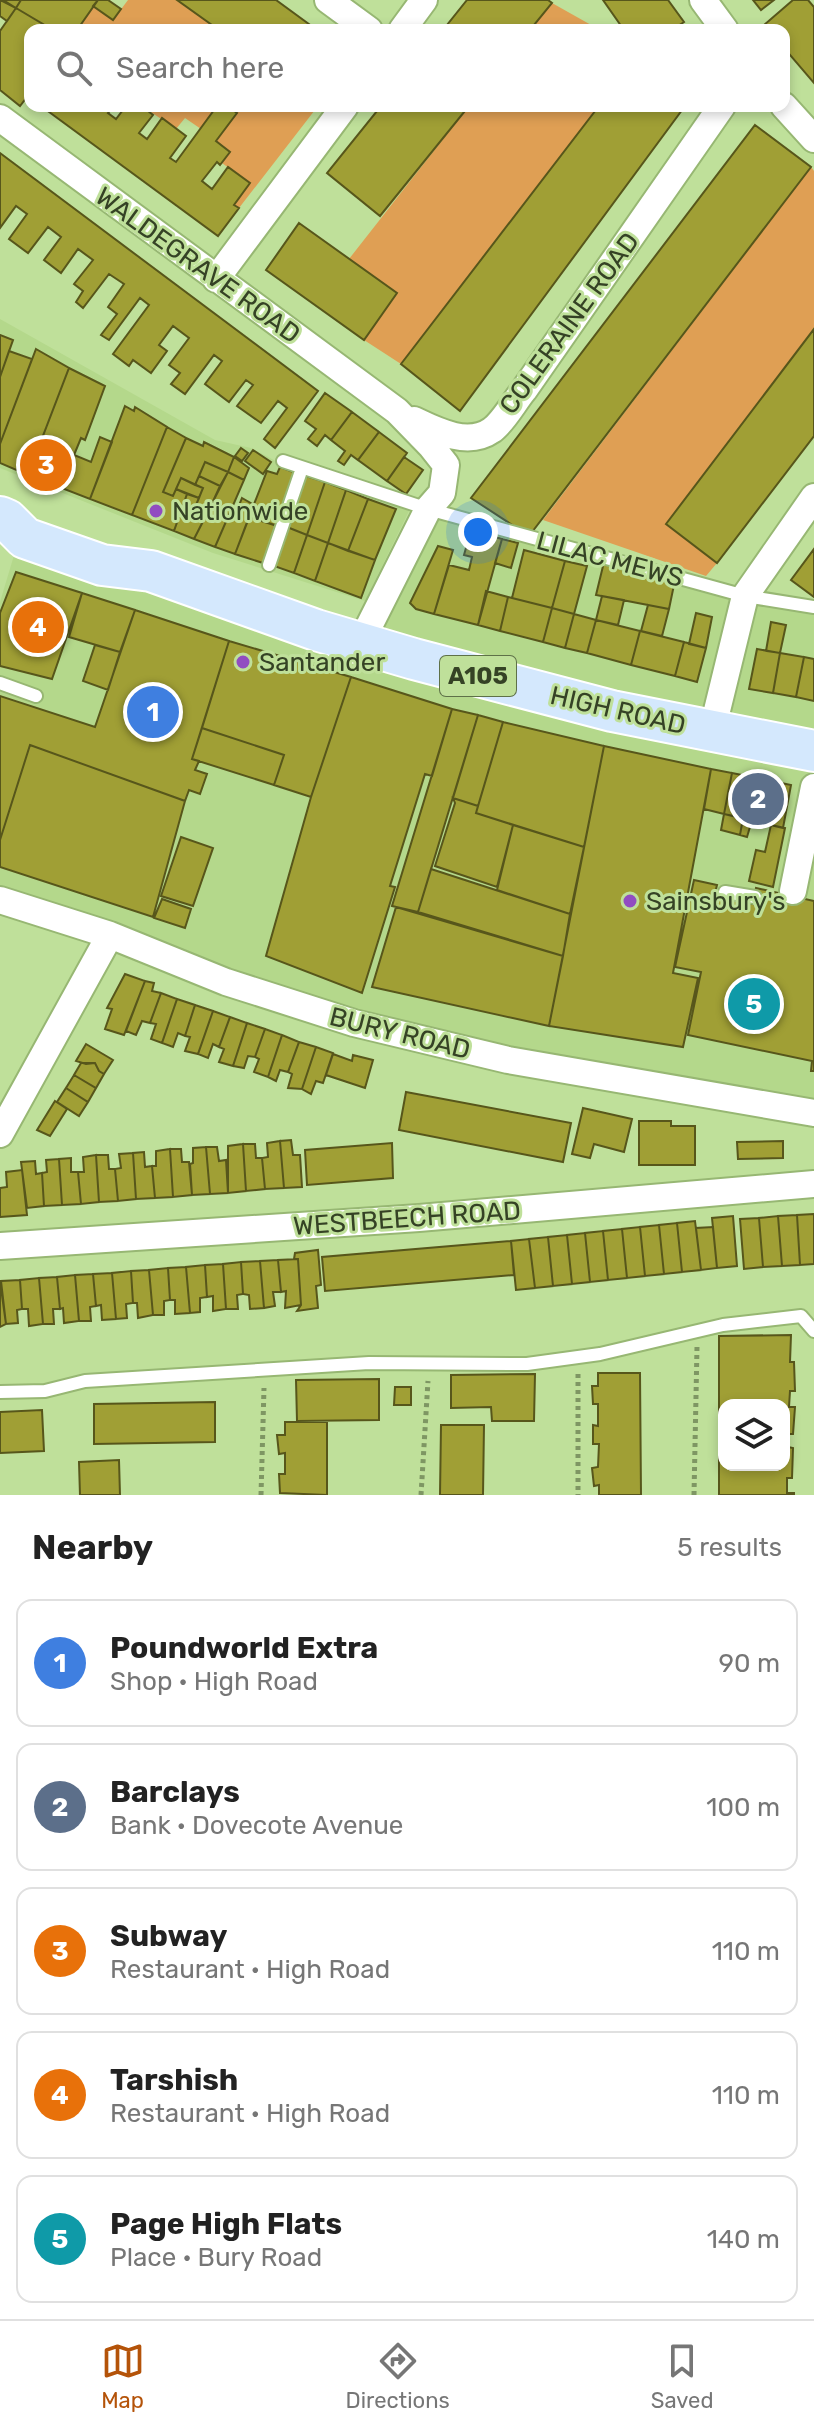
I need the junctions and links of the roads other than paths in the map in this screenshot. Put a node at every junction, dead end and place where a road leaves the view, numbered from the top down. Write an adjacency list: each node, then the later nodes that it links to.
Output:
1 (328, 0): 4 (street)
2 (424, 0): 5 (street)
3 (703, 0): 6 (street)
4 (361, 24)
5 (406, 24)
6 (721, 24)
7 (341, 112): 12 (street)
8 (718, 112): 13 (street, COLERAINE ROAD)
9 (789, 112): 11 (street)
10 (0, 118): 12 (street, WALDEGRAVE ROAD)
11 (814, 139)
12 (216, 279): 13 (street, WALDEGRAVE ROAD)
13 (397, 411): 17 (street)
14 (283, 461): 17 (lane, LILAC MEWS)
15 (300, 474): 19 (lane)
16 (814, 497): 20 (street)
17 (428, 509): 20 (lane, LILAC MEWS); 22 (street)
18 (4, 519): 22 (main road, HIGH ROAD / A105)
19 (269, 565)
20 (745, 596): 21 (lane, LILAC MEWS); 25 (street)
21 (814, 607)
22 (361, 642): 25 (main road, HIGH ROAD / A105)
23 (0, 683): 24 (lane)
24 (36, 696)
25 (712, 731): 26 (main road, HIGH ROAD / A105)
26 (814, 751)
27 (814, 787): 28 (street)
28 (793, 891)
29 (725, 892): 30 (lane)
30 (755, 897)
31 (0, 900): 32 (street, BURY ROAD)
32 (110, 935): 33 (street, BURY ROAD); 34 (street)
33 (814, 1113)
34 (0, 1134)
35 (814, 1184): 36 (street, WESTBEECH ROAD)
36 (0, 1246)
37 (814, 1331): 38 (lane)
38 (0, 1392)

